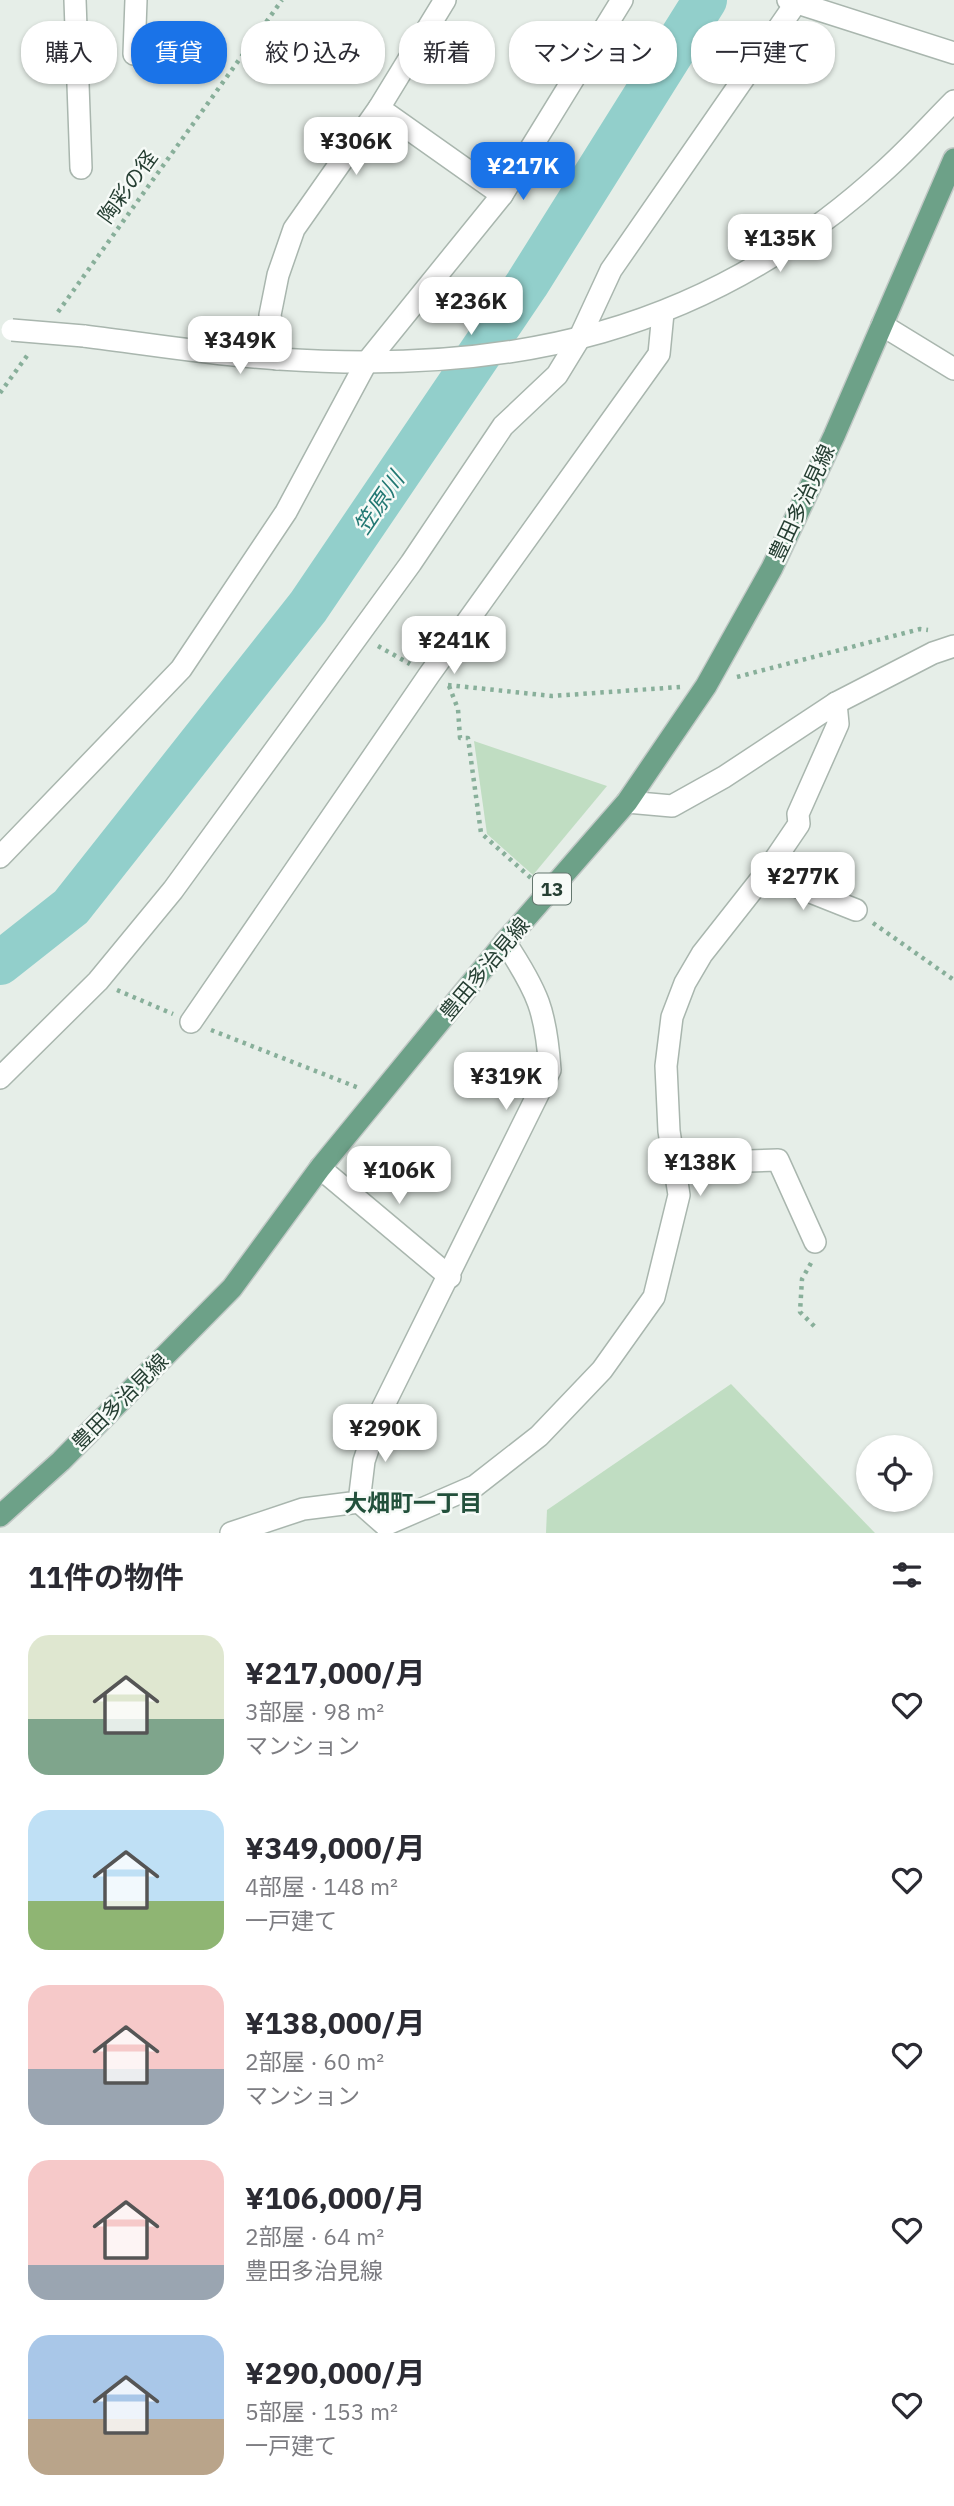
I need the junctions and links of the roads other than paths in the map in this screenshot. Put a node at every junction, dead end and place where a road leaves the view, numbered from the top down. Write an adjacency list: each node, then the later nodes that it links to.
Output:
1 (75, 0): 11 (street)
2 (136, 0): 6 (street)
3 (445, 0): 9 (street)
4 (622, 0): 12 (street)
5 (794, 1): 7 (street); 16 (street)
6 (135, 21)
7 (954, 53)
8 (954, 101): 13 (street)
9 (379, 108): 12 (street); 17 (street)
10 (954, 159): 14 (main road, 豊田多治見線 / 13)
11 (81, 168)
12 (502, 195): 18 (street)
13 (663, 313): 16 (street); 27 (street)
14 (882, 325): 19 (street); 22 (main road, 豊田多治見線 / 13)
15 (6, 330): 17 (street, bridge)
16 (579, 339): 18 (street); 28 (street)
17 (277, 359): 18 (street)
18 (366, 363): 23 (street)
19 (954, 369)
20 (954, 646): 21 (street)
21 (836, 703): 22 (street); 24 (street)
22 (627, 802): 26 (main road, 豊田多治見線 / 13)
23 (0, 857)
24 (765, 874): 25 (street); 30 (street)
25 (856, 910)
26 (505, 942): 29 (main road, 豊田多治見線 / 13); 32 (street)
27 (191, 1022)
28 (0, 1078)
29 (320, 1168): 32 (street); 34 (main road, 豊田多治見線 / 13)
30 (676, 1173): 31 (street); 33 (street)
31 (815, 1242)
32 (450, 1277): 33 (street)
33 (359, 1502): 35 (street)
34 (0, 1517)
35 (231, 1533)

